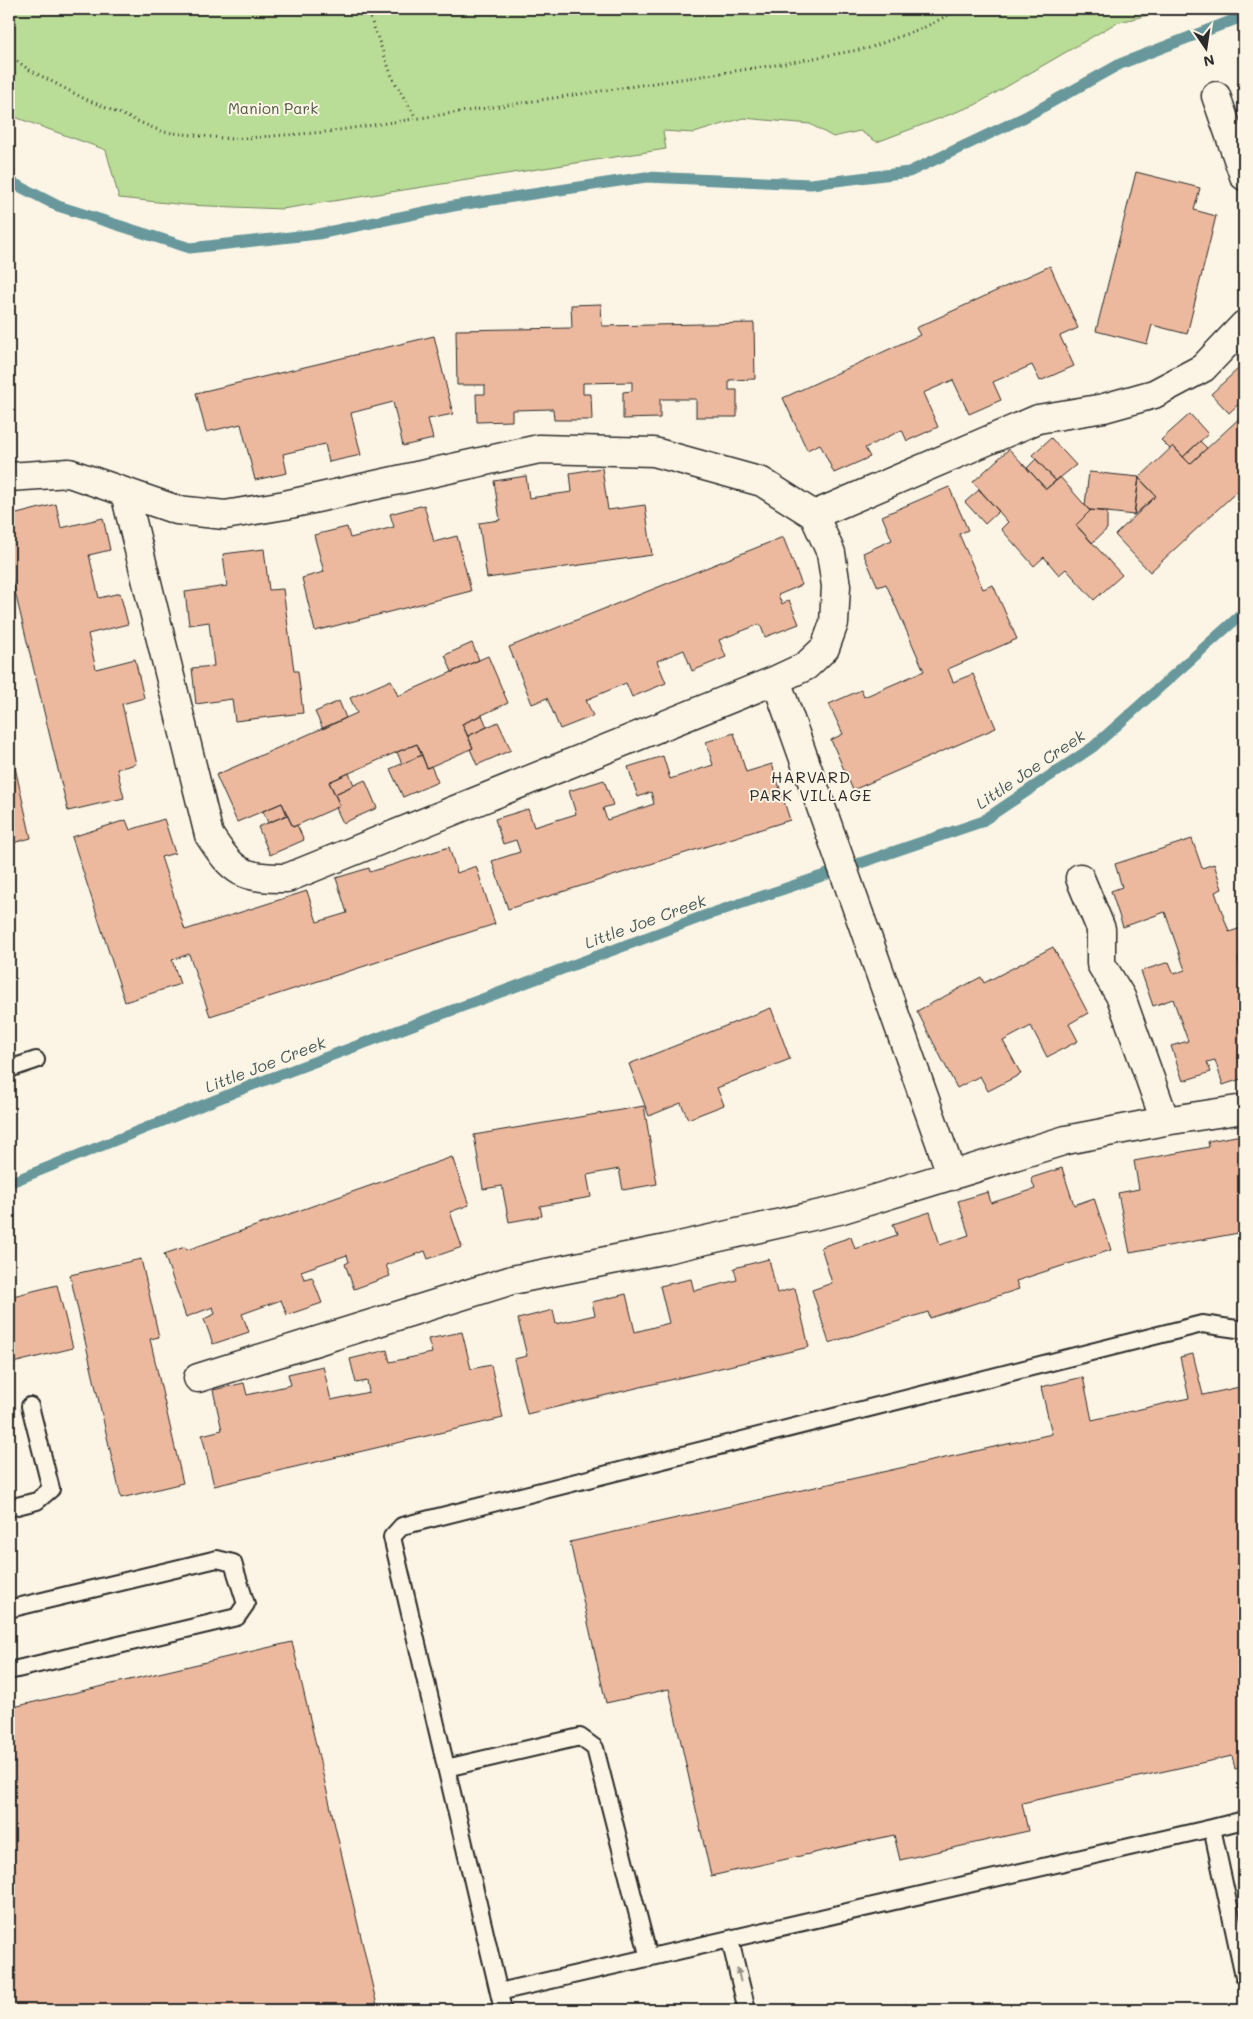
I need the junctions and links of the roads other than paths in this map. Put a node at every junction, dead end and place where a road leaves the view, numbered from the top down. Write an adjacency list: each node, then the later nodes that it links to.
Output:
1 (1216, 96): 2 (street)
2 (1244, 176)
3 (1244, 325): 6 (street)
4 (9, 477): 5 (street)
5 (125, 493): 6 (street); 7 (street)
6 (814, 515): 7 (street)
7 (776, 680): 13 (street)
8 (1080, 878): 12 (street)
9 (36, 1060): 10 (lane)
10 (9, 1068)
11 (1244, 1109): 12 (street)
12 (1165, 1121): 13 (street)
13 (952, 1176): 15 (street)
14 (1244, 1330): 20 (lane)
15 (198, 1378)
16 (30, 1406): 17 (lane)
17 (9, 1508)
18 (9, 1609): 19 (lane)
19 (9, 1670)
20 (446, 1768): 24 (lane); 26 (lane)
21 (1244, 1820): 22 (lane)
22 (1212, 1828): 23 (lane); 25 (lane)
23 (730, 1940): 24 (lane); 28 (lane, one-way to 23)
24 (650, 1958): 26 (lane)
25 (1244, 1976)
26 (499, 1992): 27 (lane)
27 (503, 2010)
28 (747, 2010)

